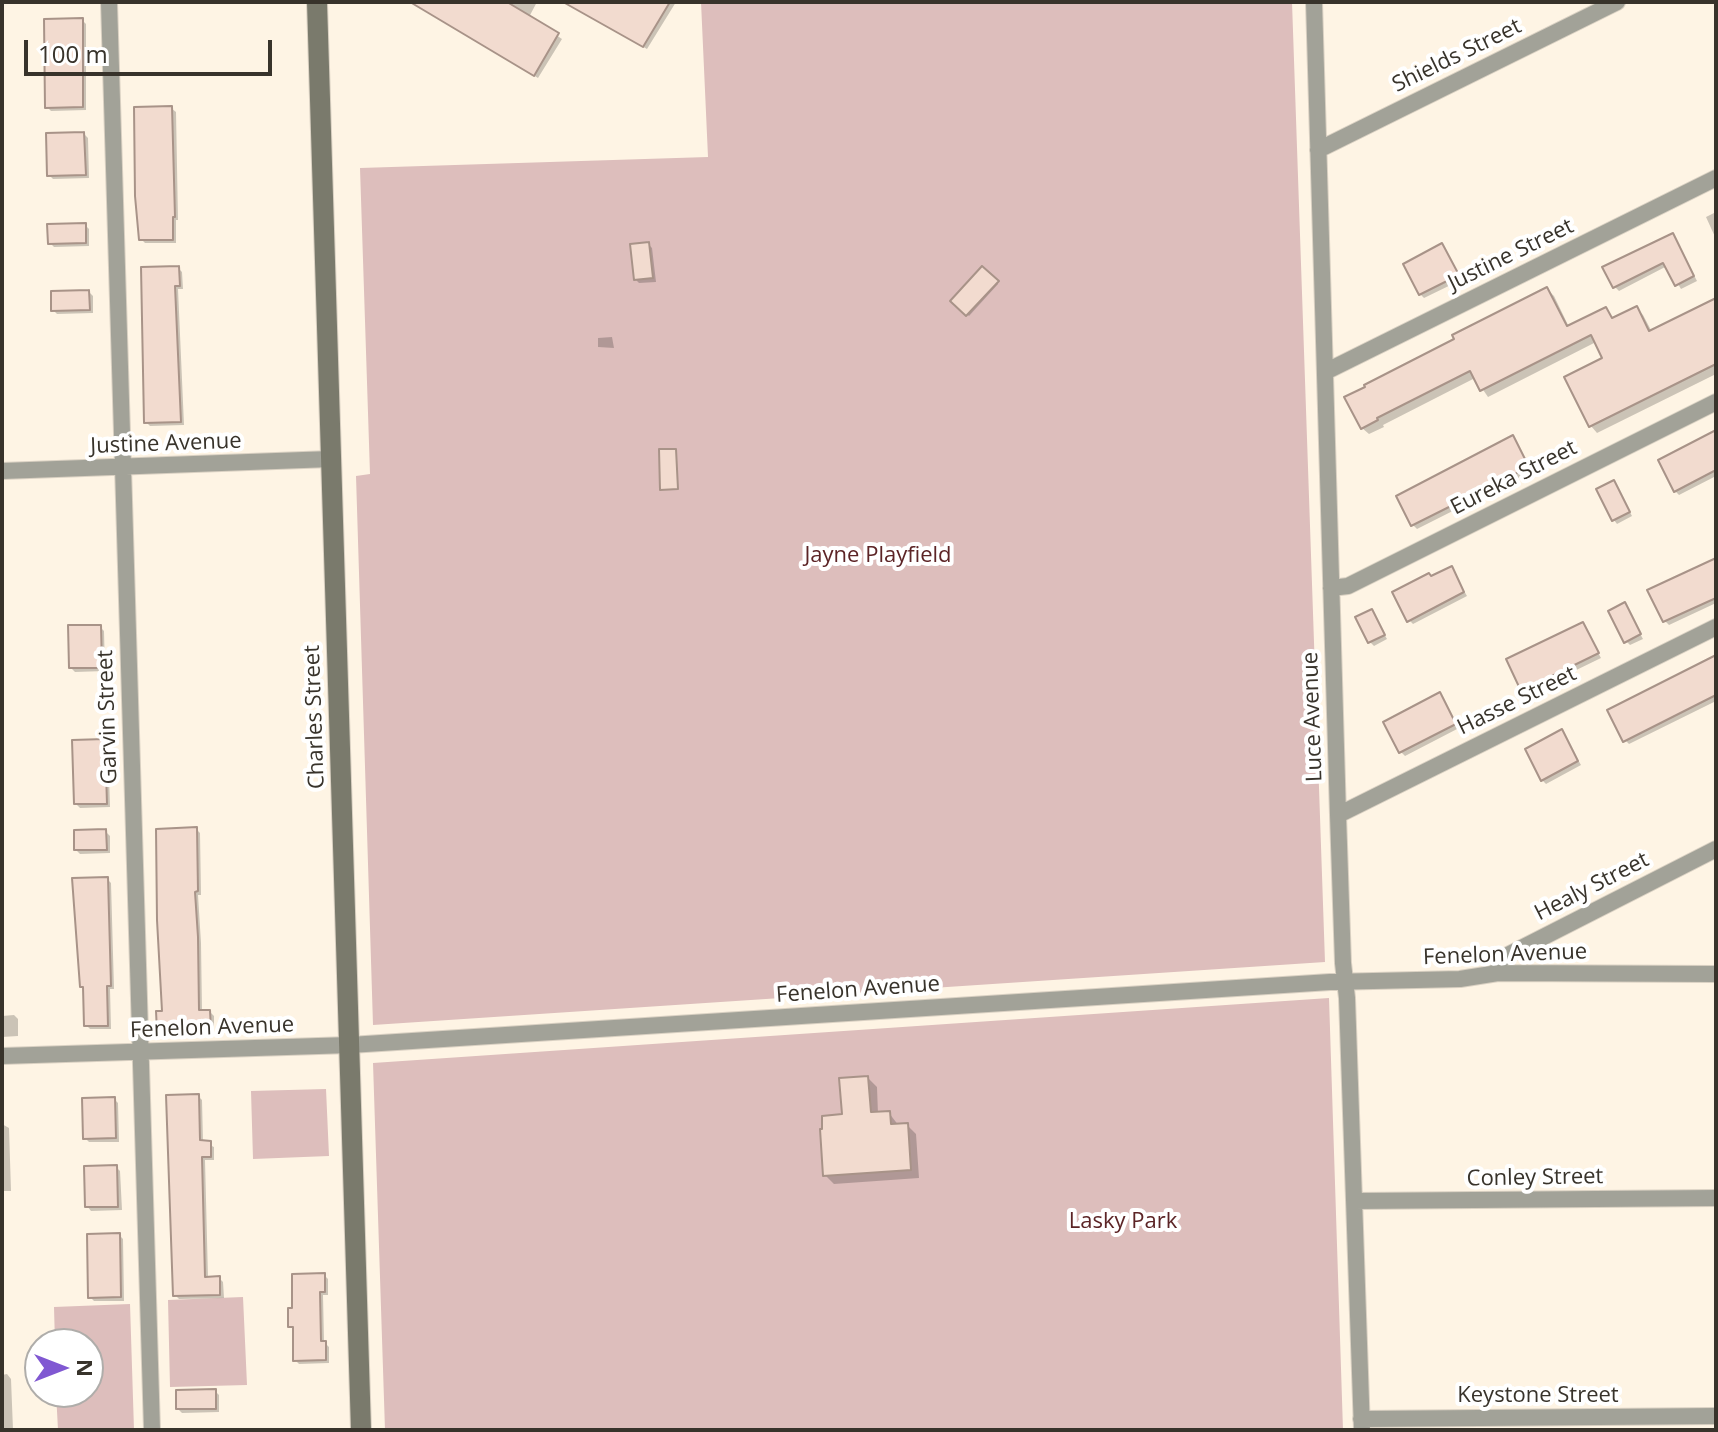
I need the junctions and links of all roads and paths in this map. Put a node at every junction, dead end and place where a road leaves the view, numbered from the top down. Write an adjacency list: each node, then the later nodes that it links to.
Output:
1 (109, 2): 10 (street, Garvin Street)
2 (317, 2): 9 (street, Charles Street)
3 (1314, 2): 5 (street, Luce Avenue)
4 (1617, 2): 5 (street, Shields Street)
5 (1318, 150): 7 (street, Luce Avenue)
6 (1716, 178): 7 (street, Justine Street)
7 (1325, 372): 12 (street, Luce Avenue)
8 (1716, 402): 12 (street, Eureka Street)
9 (331, 459): 10 (street, Justine Avenue); 19 (street, Charles Street)
10 (122, 467): 11 (street, Justine Avenue); 20 (street, Garvin Street)
11 (2, 471)
12 (1331, 588): 14 (street, Luce Avenue)
13 (1716, 627): 14 (street, Hasse Street)
14 (1338, 815): 18 (street, Luce Avenue)
15 (1716, 849): 16 (street, Healy Street)
16 (1498, 973): 17 (street, Fenelon Avenue); 18 (street, Fenelon Avenue)
17 (1716, 974)
18 (1345, 981): 19 (street, Fenelon Avenue); 23 (street, Luce Avenue)
19 (350, 1045): 20 (street, Fenelon Avenue); 27 (street, Charles Street)
20 (140, 1052): 21 (street, Fenelon Avenue); 26 (street, Garvin Street)
21 (2, 1056)
22 (1716, 1198): 23 (street, Conley Street)
23 (1354, 1201): 25 (street, Luce Avenue)
24 (1716, 1416): 25 (street, Keystone Street)
25 (1362, 1424)
26 (152, 1430)
27 (361, 1430)

